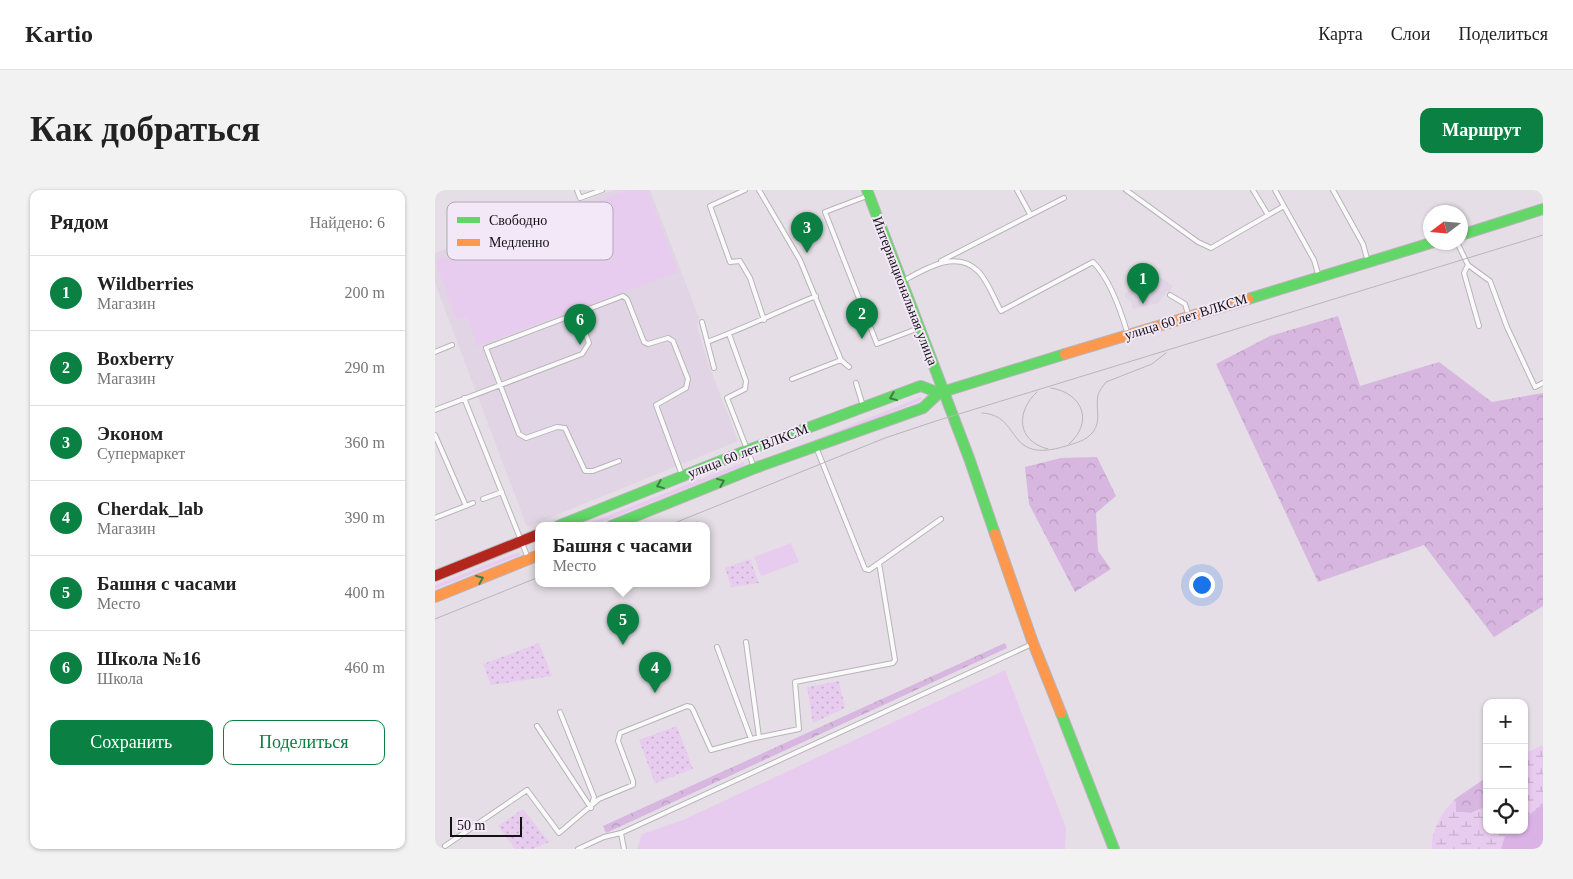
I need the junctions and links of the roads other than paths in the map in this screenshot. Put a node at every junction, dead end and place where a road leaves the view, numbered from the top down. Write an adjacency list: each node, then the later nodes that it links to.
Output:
1 (577, 190): 2 (lane)
2 (602, 190)
3 (745, 190): 28 (lane)
4 (759, 190): 25 (lane)
5 (1017, 190): 14 (lane)
6 (1126, 190): 15 (lane)
7 (1253, 190): 15 (lane)
8 (1275, 190): 12 (lane)
9 (1333, 190): 19 (lane)
10 (868, 193): 23 (street, Интернациональная улица); 31 (lane)
11 (1064, 198): 14 (lane)
12 (1284, 206): 15 (lane); 22 (lane)
13 (1543, 209): 16 (street)
14 (1030, 214): 20 (lane)
15 (1268, 216)
16 (1468, 233)
17 (1423, 245): 19 (street, улица 60 лет ВЛКСМ)
18 (1461, 250): 21 (lane)
19 (1368, 262): 22 (street, улица 60 лет ВЛКСМ)
20 (938, 263): 23 (lane); 33 (lane)
21 (1468, 264): 30 (lane); 42 (lane)
22 (1319, 276): 27 (street, улица 60 лет ВЛКСМ)
23 (902, 282): 31 (street, Интернациональная улица)
24 (1170, 295): 27 (lane)
25 (816, 296): 28 (lane); 37 (lane)
26 (578, 313): 43 (lane); 43 (lane); 53 (lane)
27 (1189, 316): 33 (street, улица 60 лет ВЛКСМ)
28 (764, 320): 32 (lane)
29 (702, 322): 34 (lane)
30 (1479, 326)
31 (919, 328): 44 (street, Интернациональная улица)
32 (729, 334): 34 (lane); 50 (lane)
33 (1128, 335): 44 (street, улица 60 лет ВЛКСМ)
34 (707, 342): 39 (lane)
35 (452, 345): 36 (lane)
36 (435, 352)
37 (841, 360): 38 (lane); 40 (lane)
38 (849, 366)
39 (714, 368)
40 (792, 379)
41 (856, 383): 46 (lane)
42 (1543, 383)
43 (501, 387): 45 (lane); 51 (lane)
44 (941, 392): 46 (street, улица 60 лет ВЛКСМ, one-way to 46); 49 (street, улица 60 лет ВЛКСМ); 70 (street, Интернациональная улица)
45 (465, 398): 47 (lane); 54 (lane)
46 (864, 408): 50 (street, улица 60 лет ВЛКСМ)
47 (435, 410)
48 (435, 435): 57 (lane)
49 (815, 447): 52 (street, улица 60 лет ВЛКСМ); 66 (lane)
50 (748, 450): 52 (lane); 53 (street, улица 60 лет ВЛКСМ)
51 (619, 461)
52 (755, 468): 61 (street, улица 60 лет ВЛКСМ, one-way to 52)
53 (682, 476): 60 (street, улица 60 лет ВЛКСМ, one-way to 60)
54 (502, 492): 55 (lane); 63 (lane)
55 (483, 499)
56 (473, 503): 57 (lane)
57 (466, 506): 58 (lane)
58 (435, 518)
59 (941, 519): 66 (lane)
60 (568, 522)
61 (621, 522)
62 (535, 536): 63 (street)
63 (521, 541): 65 (lane); 67 (street)
64 (535, 557): 65 (street)
65 (529, 560): 68 (street, one-way to 65)
66 (879, 563): 74 (lane)
67 (435, 576)
68 (435, 598)
69 (746, 642): 74 (lane)
70 (1033, 643): 77 (lane); 81 (street, Интернациональная улица)
71 (717, 647): 75 (lane)
72 (560, 712): 76 (lane)
73 (537, 726): 76 (lane)
74 (759, 737): 75 (lane)
75 (751, 739): 76 (lane)
76 (591, 808): 78 (lane)
77 (621, 833): 79 (lane); 80 (lane)
78 (445, 846)
79 (578, 849)
80 (624, 849)
81 (1114, 849)

